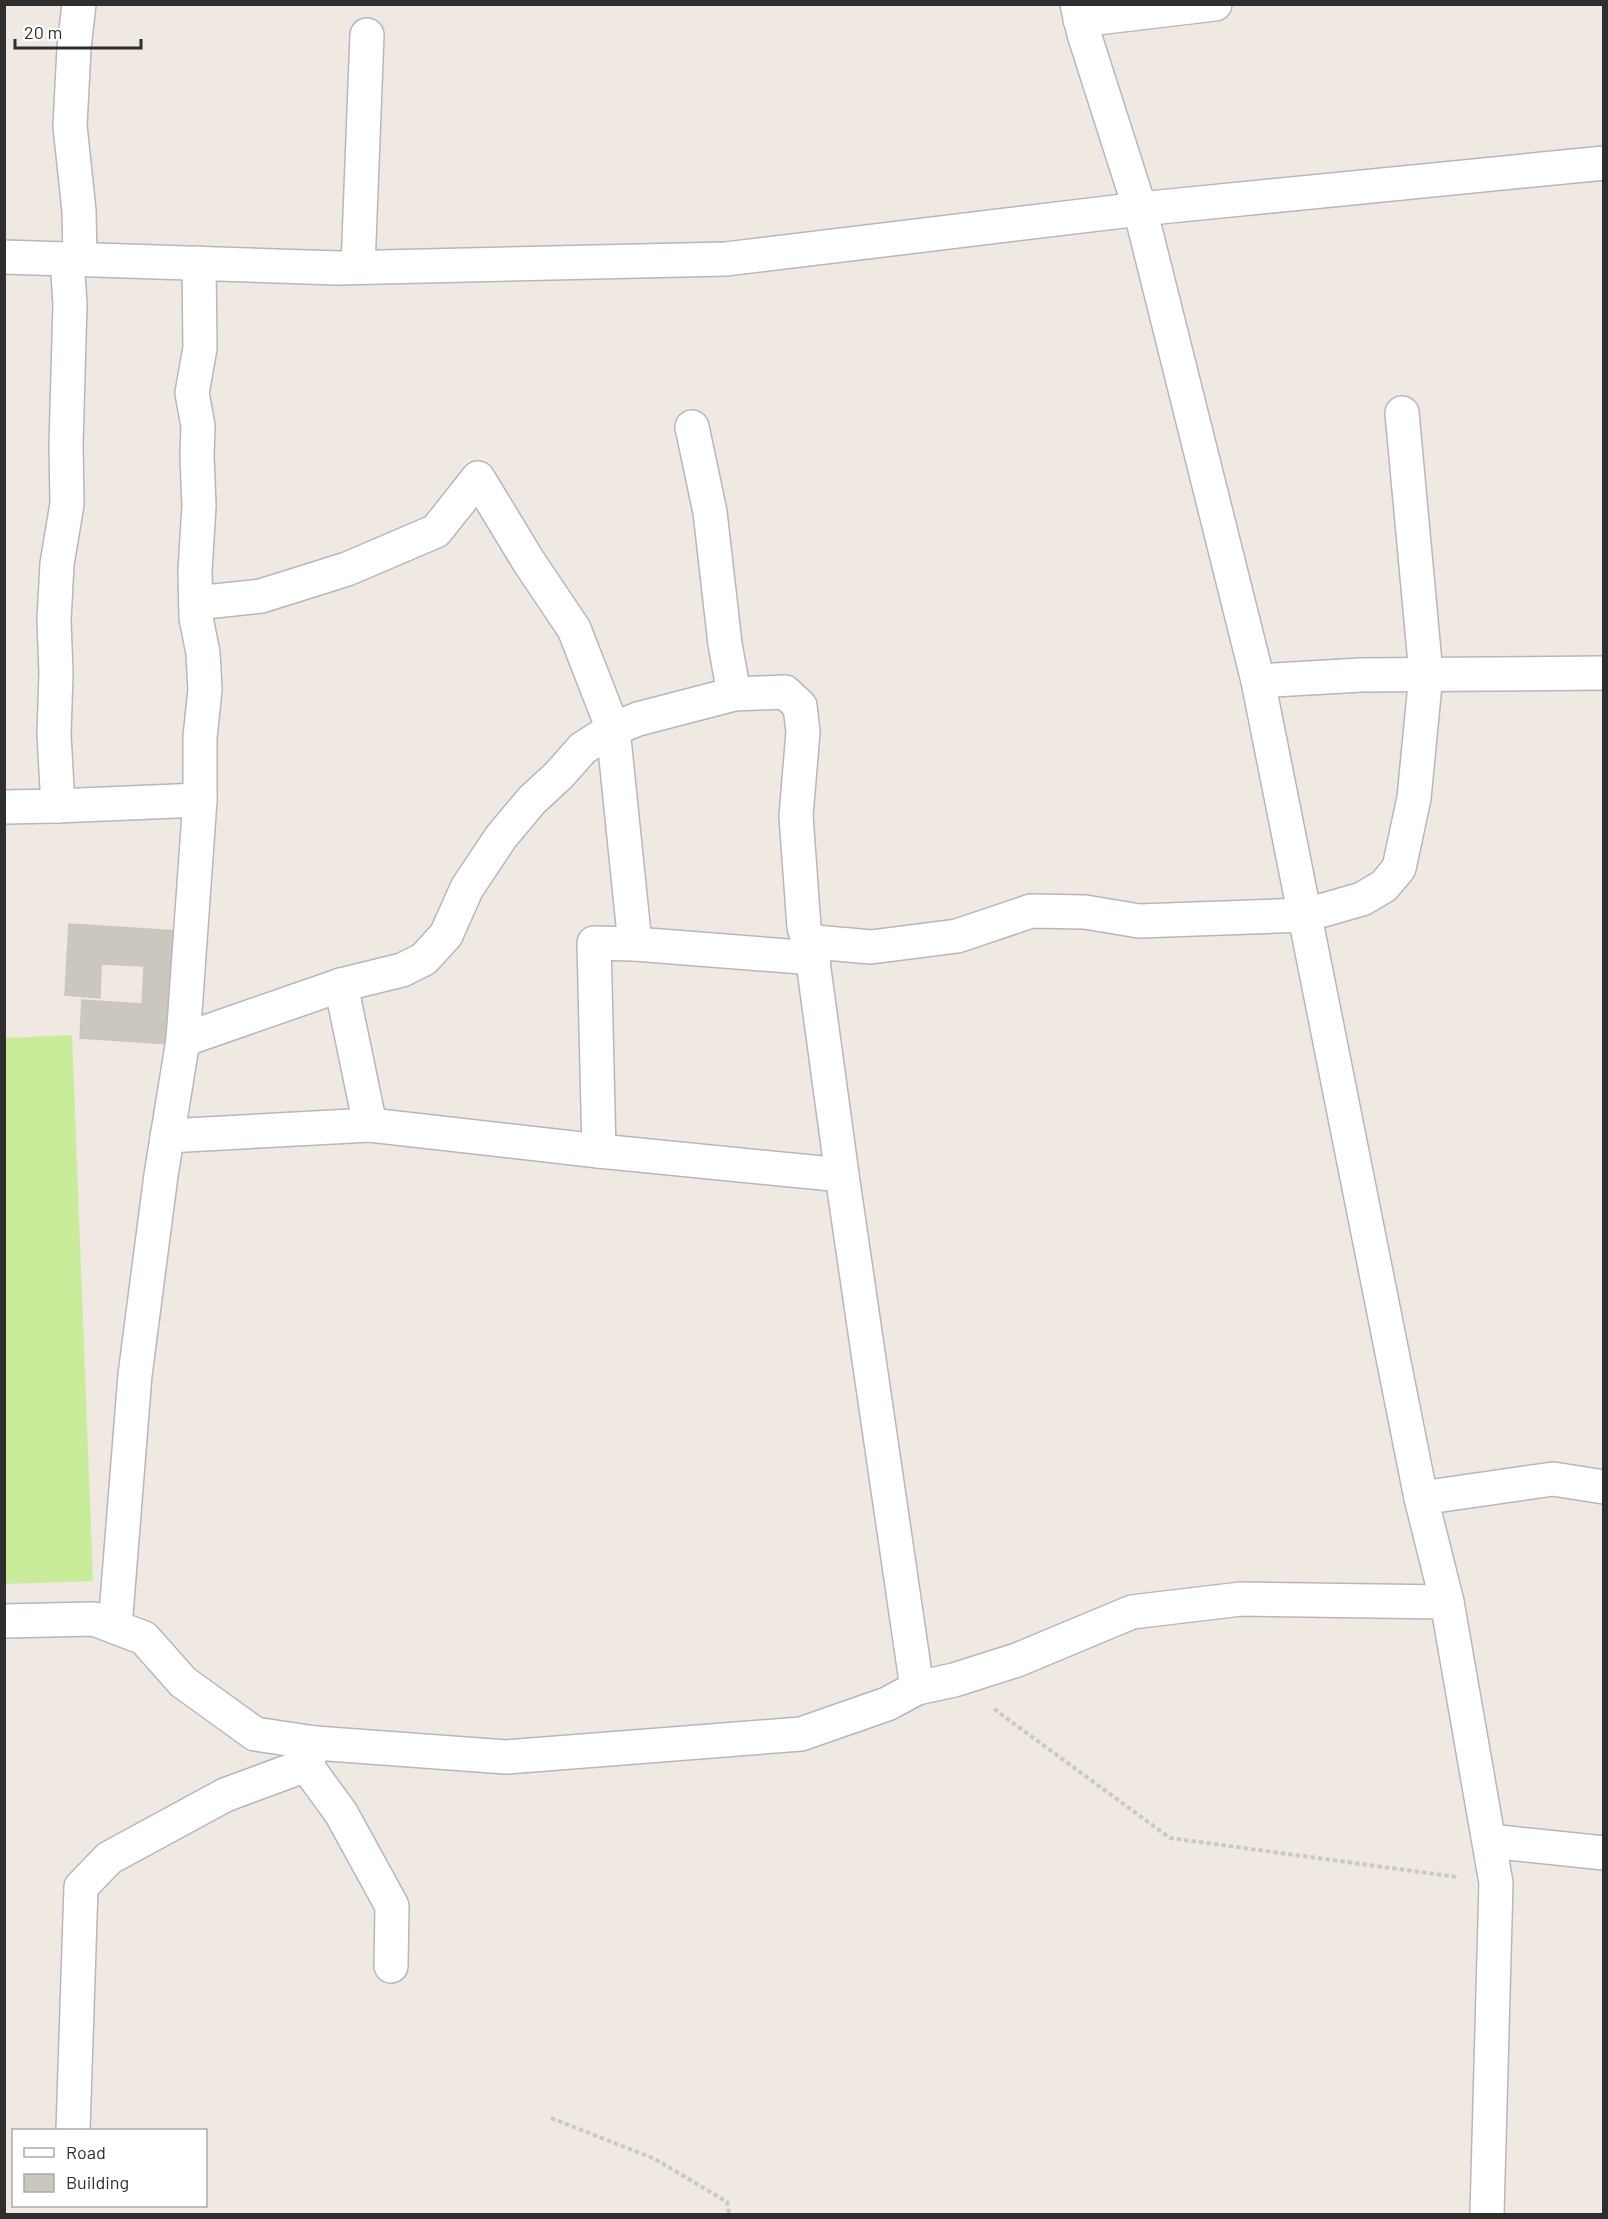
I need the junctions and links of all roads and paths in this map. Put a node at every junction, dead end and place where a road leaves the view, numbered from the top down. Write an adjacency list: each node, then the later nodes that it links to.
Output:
1 (79, 4): 8 (street)
2 (1215, 4): 3 (street)
3 (1078, 12): 6 (street)
4 (367, 35): 10 (street)
5 (1604, 163): 6 (street)
6 (1140, 209): 10 (street); 16 (street)
7 (4, 257): 8 (street)
8 (73, 259): 9 (street); 20 (street)
9 (199, 263): 10 (street); 13 (street)
10 (358, 267)
11 (1402, 413): 15 (street)
12 (692, 427): 17 (street)
13 (196, 603): 18 (street); 19 (street)
14 (1604, 673): 15 (street)
15 (1426, 674): 16 (street); 22 (street)
16 (1258, 681): 22 (street)
17 (734, 694): 18 (street); 24 (street)
18 (613, 729): 23 (street); 25 (street)
19 (200, 800): 20 (street); 26 (street)
20 (56, 806): 21 (street)
21 (4, 807)
22 (1306, 915): 24 (street); 32 (street)
23 (635, 944): 24 (street); 29 (street)
24 (812, 949): 30 (street)
25 (341, 985): 26 (street); 27 (street)
26 (183, 1040): 28 (street)
27 (370, 1125): 28 (street); 29 (street)
28 (167, 1136): 35 (street)
29 (599, 1151): 30 (street)
30 (842, 1175): 37 (street)
31 (1604, 1487): 32 (street)
32 (1421, 1498): 33 (street)
33 (1447, 1602): 36 (street); 39 (street)
34 (4, 1621): 35 (street)
35 (115, 1627): 38 (street)
36 (954, 1680): 37 (street); 41 (path)
37 (917, 1688): 38 (street)
38 (311, 1754): 42 (street); 44 (street)
39 (1490, 1841): 40 (street); 41 (street)
40 (1604, 1853)
41 (1496, 1883): 46 (street)
42 (391, 1966)
43 (551, 2118): 45 (path)
44 (73, 2129)
45 (729, 2214)
46 (1487, 2214)

